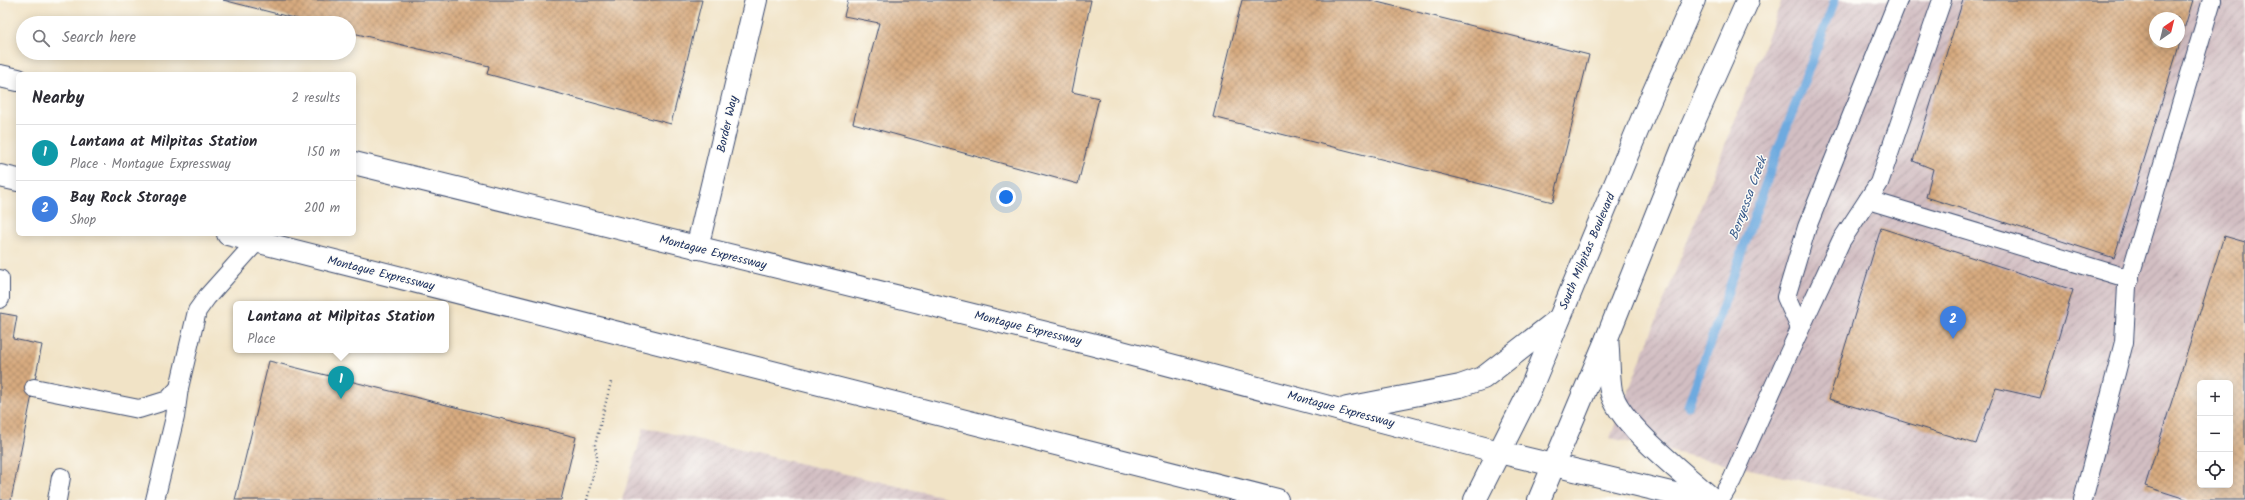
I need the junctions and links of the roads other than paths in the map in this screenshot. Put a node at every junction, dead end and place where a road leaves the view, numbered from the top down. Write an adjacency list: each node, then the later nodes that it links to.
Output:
1 (756, 0): 15 (main road, Border Way)
2 (1694, 0): 19 (main road, South Milpitas Boulevard)
3 (1748, 0): 21 (main road)
4 (1898, 0): 20 (lane)
5 (1942, 0): 12 (lane)
6 (2212, 0): 17 (lane)
7 (0, 76): 8 (main road)
8 (16, 80)
9 (356, 163): 15 (main road, Montague Expressway)
10 (0, 176): 11 (main road)
11 (16, 180)
12 (1868, 200): 17 (lane); 20 (lane)
13 (236, 236): 14 (main road, Montague Expressway)
14 (257, 241): 23 (lane); 30 (main road, Montague Expressway)
15 (697, 248): 24 (main road, Montague Expressway)
16 (0, 279): 18 (lane)
17 (2130, 279): 36 (lane)
18 (0, 299)
19 (1559, 319): 24 (main road); 25 (main road, South Milpitas Boulevard)
20 (1800, 328): 35 (lane)
21 (1608, 338): 26 (main road); 34 (main road)
22 (34, 388): 23 (lane)
23 (179, 388): 29 (lane)
24 (1342, 409): 25 (main road, Montague Expressway)
25 (1500, 452): 26 (main road, Montague Expressway); 31 (main road, South Milpitas Boulevard)
26 (1554, 466): 32 (main road); 33 (main road, Montague Expressway)
27 (61, 477): 28 (lane)
28 (57, 500)
29 (155, 500)
30 (1277, 500)
31 (1475, 500)
32 (1539, 500)
33 (1700, 500)
34 (1713, 500)
35 (1720, 500)
36 (2082, 500)

